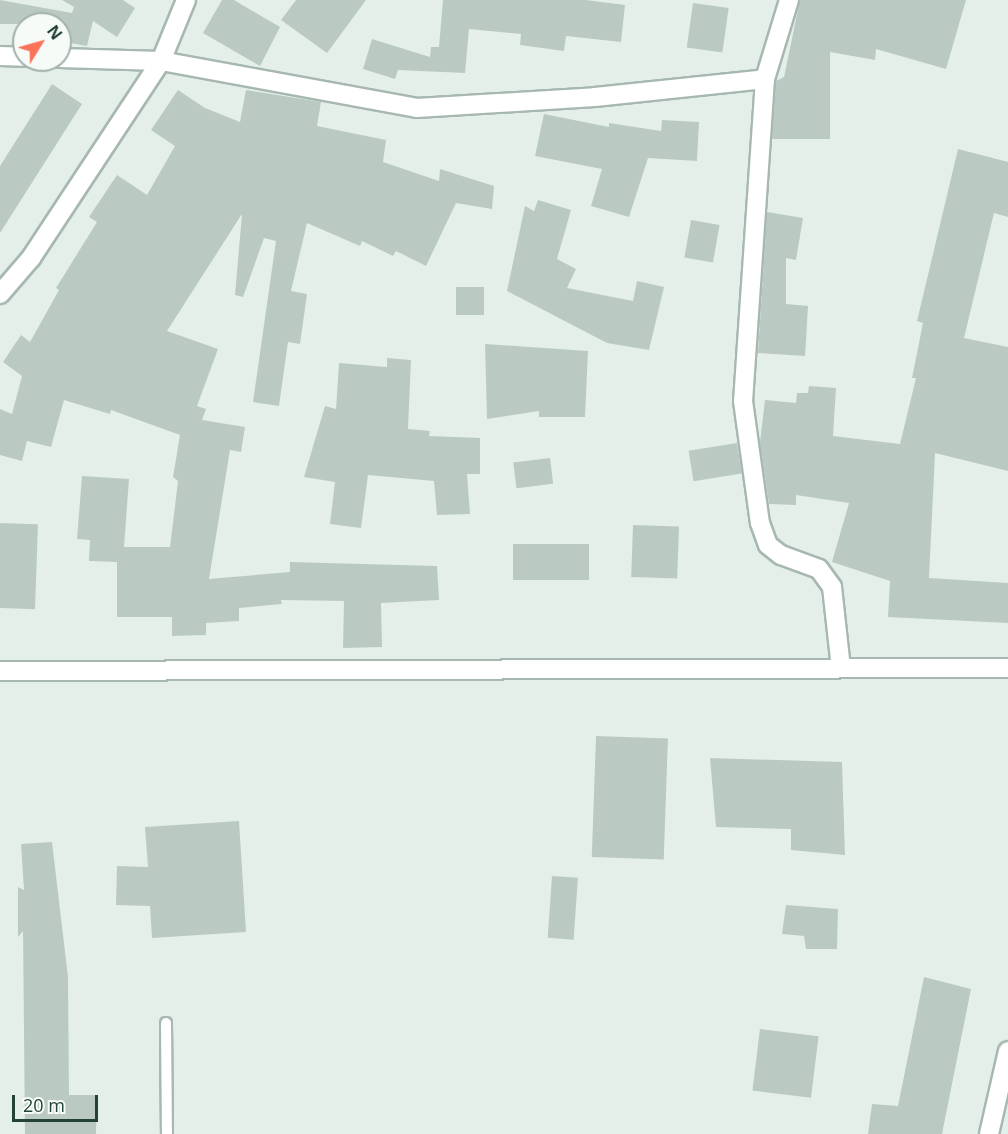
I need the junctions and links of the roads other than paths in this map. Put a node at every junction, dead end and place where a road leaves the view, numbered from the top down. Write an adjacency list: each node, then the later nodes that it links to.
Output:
1 (186, 0): 4 (street)
2 (789, 0): 5 (street)
3 (72, 58): 4 (street)
4 (162, 61): 5 (street); 6 (street)
5 (765, 79): 7 (street)
6 (0, 294)
7 (840, 668): 8 (street); 9 (street)
8 (1008, 668)
9 (0, 671)
10 (166, 1023): 12 (lane)
11 (1008, 1051): 13 (street)
12 (167, 1134)
13 (989, 1134)

